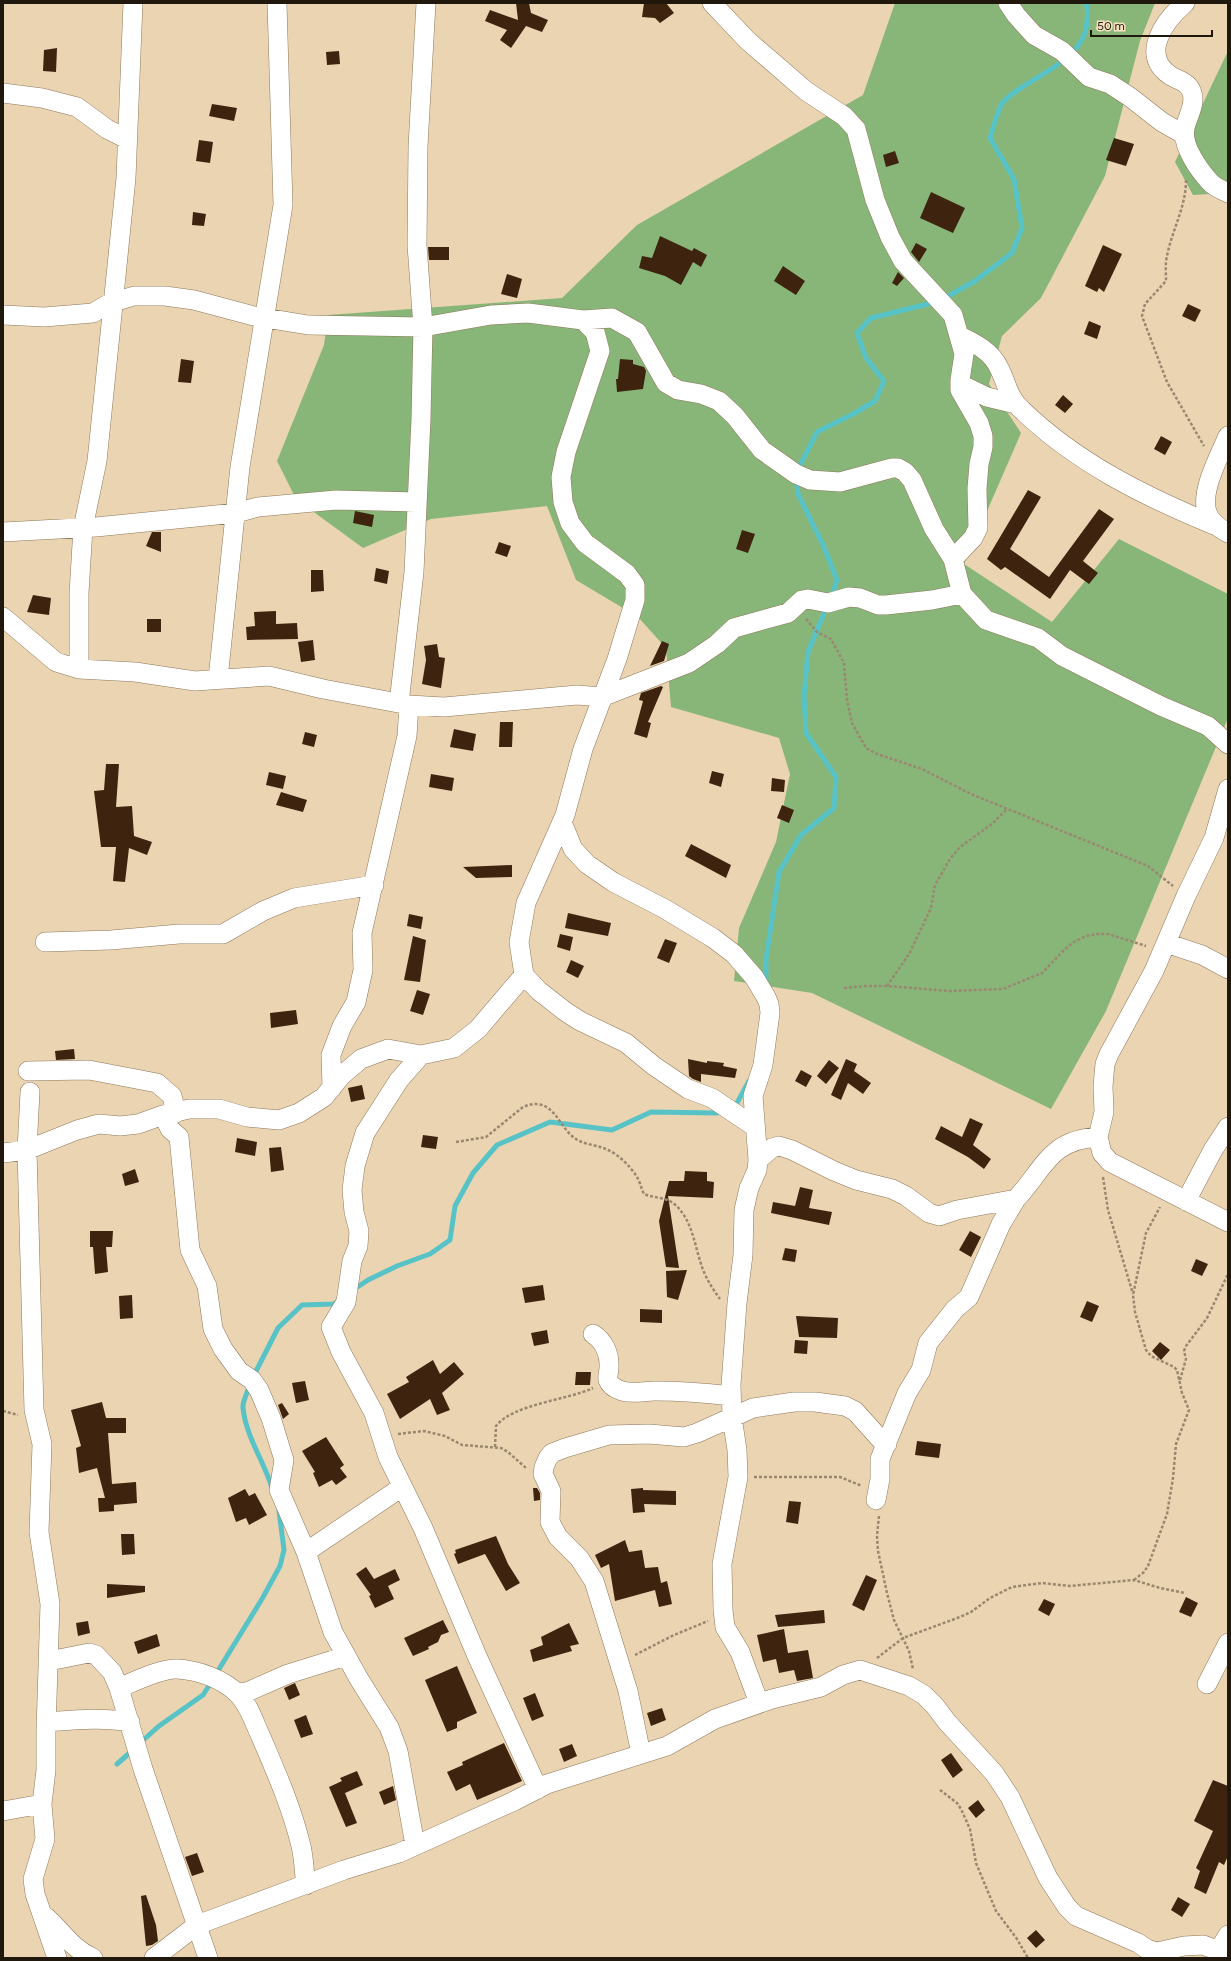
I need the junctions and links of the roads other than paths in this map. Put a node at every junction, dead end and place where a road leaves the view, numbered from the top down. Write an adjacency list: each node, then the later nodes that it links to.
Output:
1 (133, 3): 9 (street)
2 (277, 3): 13 (street)
3 (426, 3): 15 (street)
4 (712, 3): 16 (street)
5 (1008, 3): 8 (street)
6 (1185, 3): 8 (street)
7 (3, 93): 9 (street)
8 (1184, 134): 10 (street)
9 (128, 139): 11 (street)
10 (1228, 193)
11 (113, 302): 12 (street); 13 (street); 22 (street)
12 (3, 315)
13 (264, 318): 15 (street); 21 (street)
14 (583, 320): 15 (street); 25 (street); 30 (street)
15 (423, 327): 20 (street)
16 (960, 336): 17 (street); 18 (street)
17 (960, 384): 18 (street); 25 (street)
18 (1016, 404): 23 (street)
19 (1228, 436): 23 (street)
20 (417, 502): 21 (street); 31 (street)
21 (236, 513): 22 (street); 29 (street)
22 (83, 528): 24 (street); 28 (street)
23 (1221, 529)
24 (3, 532)
25 (953, 559): 26 (street)
26 (962, 594): 30 (street); 32 (street)
27 (3, 617): 28 (street)
28 (79, 670): 29 (street)
29 (218, 679): 31 (street)
30 (602, 697): 31 (street); 34 (street)
31 (404, 704): 35 (street)
32 (1228, 744)
33 (1228, 789): 37 (street)
34 (562, 822): 39 (street); 45 (street)
35 (374, 885): 36 (street); 42 (street)
36 (45, 942)
37 (1165, 946): 38 (street); 47 (street)
38 (1228, 969)
39 (524, 974): 40 (street); 45 (street)
40 (421, 1055): 42 (street); 58 (street)
41 (28, 1070): 44 (street)
42 (332, 1088): 44 (street)
43 (30, 1092): 48 (street)
44 (169, 1114): 48 (street); 60 (street)
45 (755, 1127): 50 (street)
46 (1228, 1127): 52 (street)
47 (1100, 1145): 51 (street); 52 (street)
48 (28, 1150): 49 (street); 63 (street)
49 (3, 1153)
50 (758, 1160): 51 (street); 55 (street)
51 (1016, 1200): 57 (street)
52 (1186, 1201): 53 (street)
53 (1228, 1222)
54 (592, 1334): 55 (street)
55 (731, 1396): 56 (street)
56 (732, 1417): 57 (street); 67 (street); 70 (street)
57 (887, 1444): 59 (street)
58 (402, 1487): 60 (street); 71 (street)
59 (876, 1500)
60 (306, 1552): 62 (street)
61 (1228, 1643): 64 (street)
62 (346, 1656): 66 (street); 74 (street)
63 (49, 1661): 65 (street); 68 (street)
64 (1207, 1684)
65 (119, 1688): 66 (street); 69 (street)
66 (237, 1693): 75 (street)
67 (759, 1704): 70 (street); 78 (street)
68 (46, 1722): 69 (street); 72 (street)
69 (130, 1722): 77 (street)
70 (641, 1754): 71 (street)
71 (538, 1789): 74 (street)
72 (42, 1804): 73 (street); 76 (street)
73 (3, 1811)
74 (415, 1845): 75 (street)
75 (306, 1885): 77 (street)
76 (41, 1913): 79 (street); 80 (street)
77 (197, 1925): 81 (street); 82 (street)
78 (1224, 1950)
79 (57, 1958)
80 (93, 1958)
81 (154, 1958)
82 (208, 1958)

